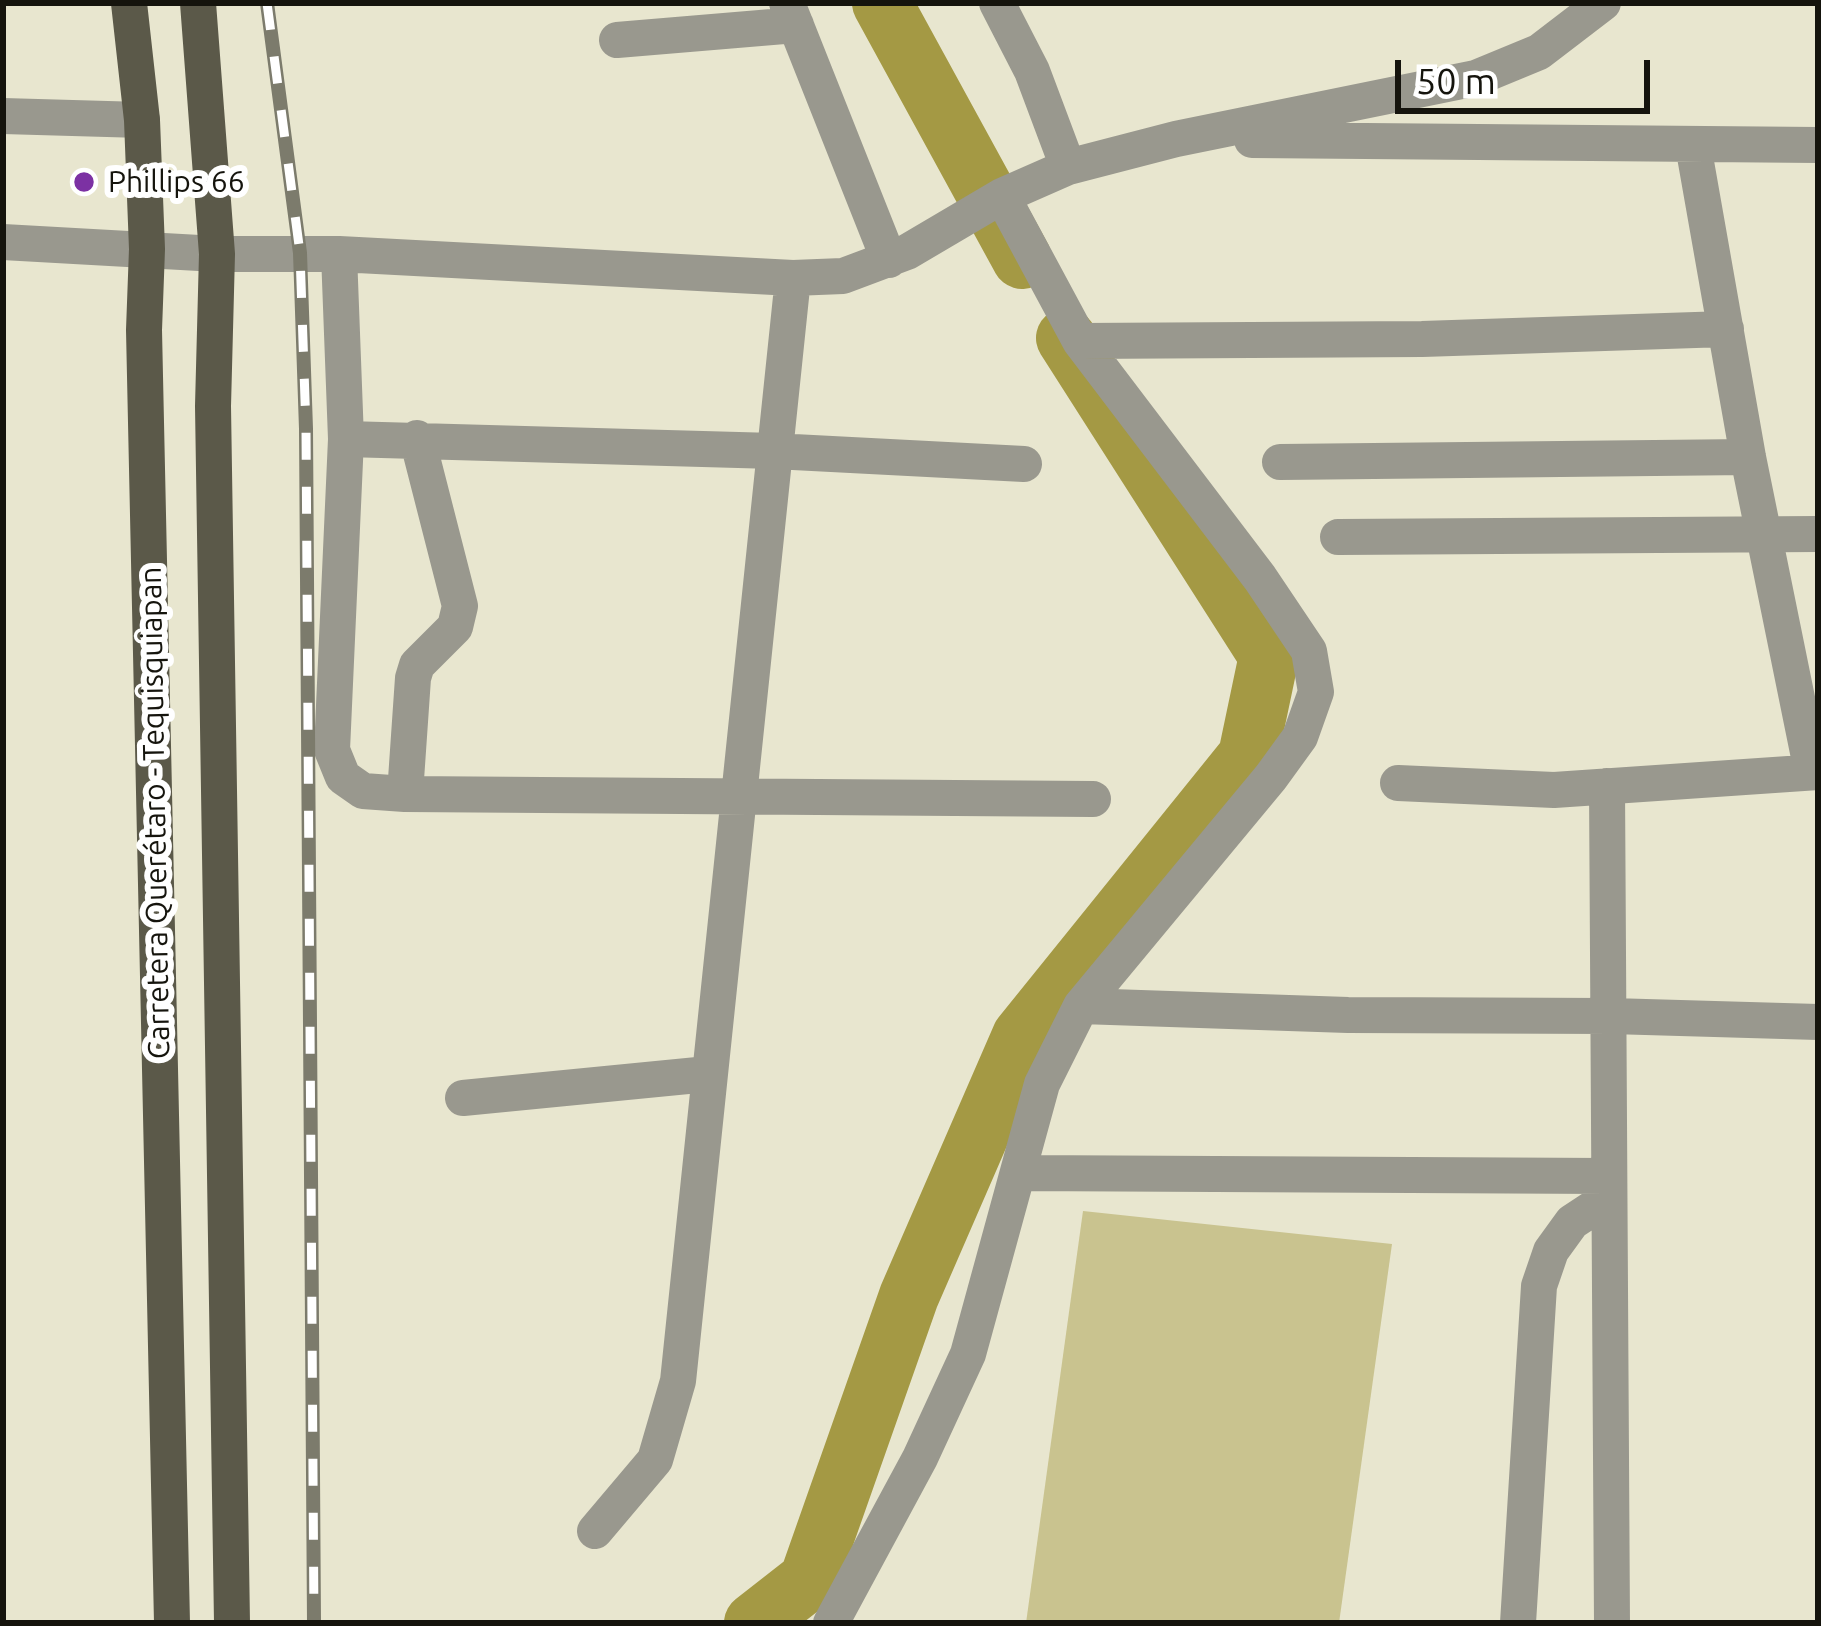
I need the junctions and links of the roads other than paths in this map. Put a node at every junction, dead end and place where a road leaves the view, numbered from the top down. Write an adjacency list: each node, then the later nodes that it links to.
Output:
1 (129, 3): 8 (main road, Carretera Querétaro - Tequisquiapan)
2 (198, 3): 16 (main road)
3 (997, 3): 12 (street)
4 (1603, 3): 9 (street)
5 (792, 14): 6 (street); 18 (street)
6 (617, 40)
7 (3, 116): 8 (street)
8 (142, 120): 15 (main road, Carretera Querétaro - Tequisquiapan)
9 (1176, 139): 11 (street); 12 (street)
10 (1818, 145): 11 (street)
11 (1693, 146): 20 (street)
12 (1068, 166): 13 (street)
13 (999, 198): 18 (street); 21 (street)
14 (3, 242): 15 (street)
15 (147, 249): 16 (street); 45 (main road, Carretera Querétaro - Tequisquiapan)
16 (218, 254): 17 (street); 46 (main road)
17 (339, 254): 19 (street); 23 (street)
18 (898, 256): 19 (street)
19 (793, 278): 24 (street)
20 (1726, 329): 21 (street); 25 (street)
21 (1080, 341): 37 (street)
22 (417, 438): 23 (street); 24 (street); 34 (street)
23 (346, 439): 34 (street)
24 (774, 451): 27 (street); 35 (street)
25 (1748, 457): 26 (street); 28 (street)
26 (1280, 462)
27 (1024, 464)
28 (1763, 534): 29 (street); 30 (street); 31 (street)
29 (1818, 534)
30 (1338, 537)
31 (1815, 772): 33 (street)
32 (1397, 783): 33 (street)
33 (1606, 786): 38 (street)
34 (405, 794): 35 (street)
35 (742, 794): 36 (street); 40 (street)
36 (1093, 799)
37 (1081, 1006): 38 (street); 42 (street)
38 (1611, 1016): 39 (street); 43 (street)
39 (1818, 1022)
40 (708, 1074): 41 (street); 44 (street)
41 (464, 1098)
42 (1020, 1172): 43 (street); 47 (street)
43 (1606, 1187): 48 (street); 49 (street)
44 (595, 1531)
45 (166, 1619)
46 (232, 1623)
47 (831, 1623)
48 (1518, 1623)
49 (1612, 1623)

